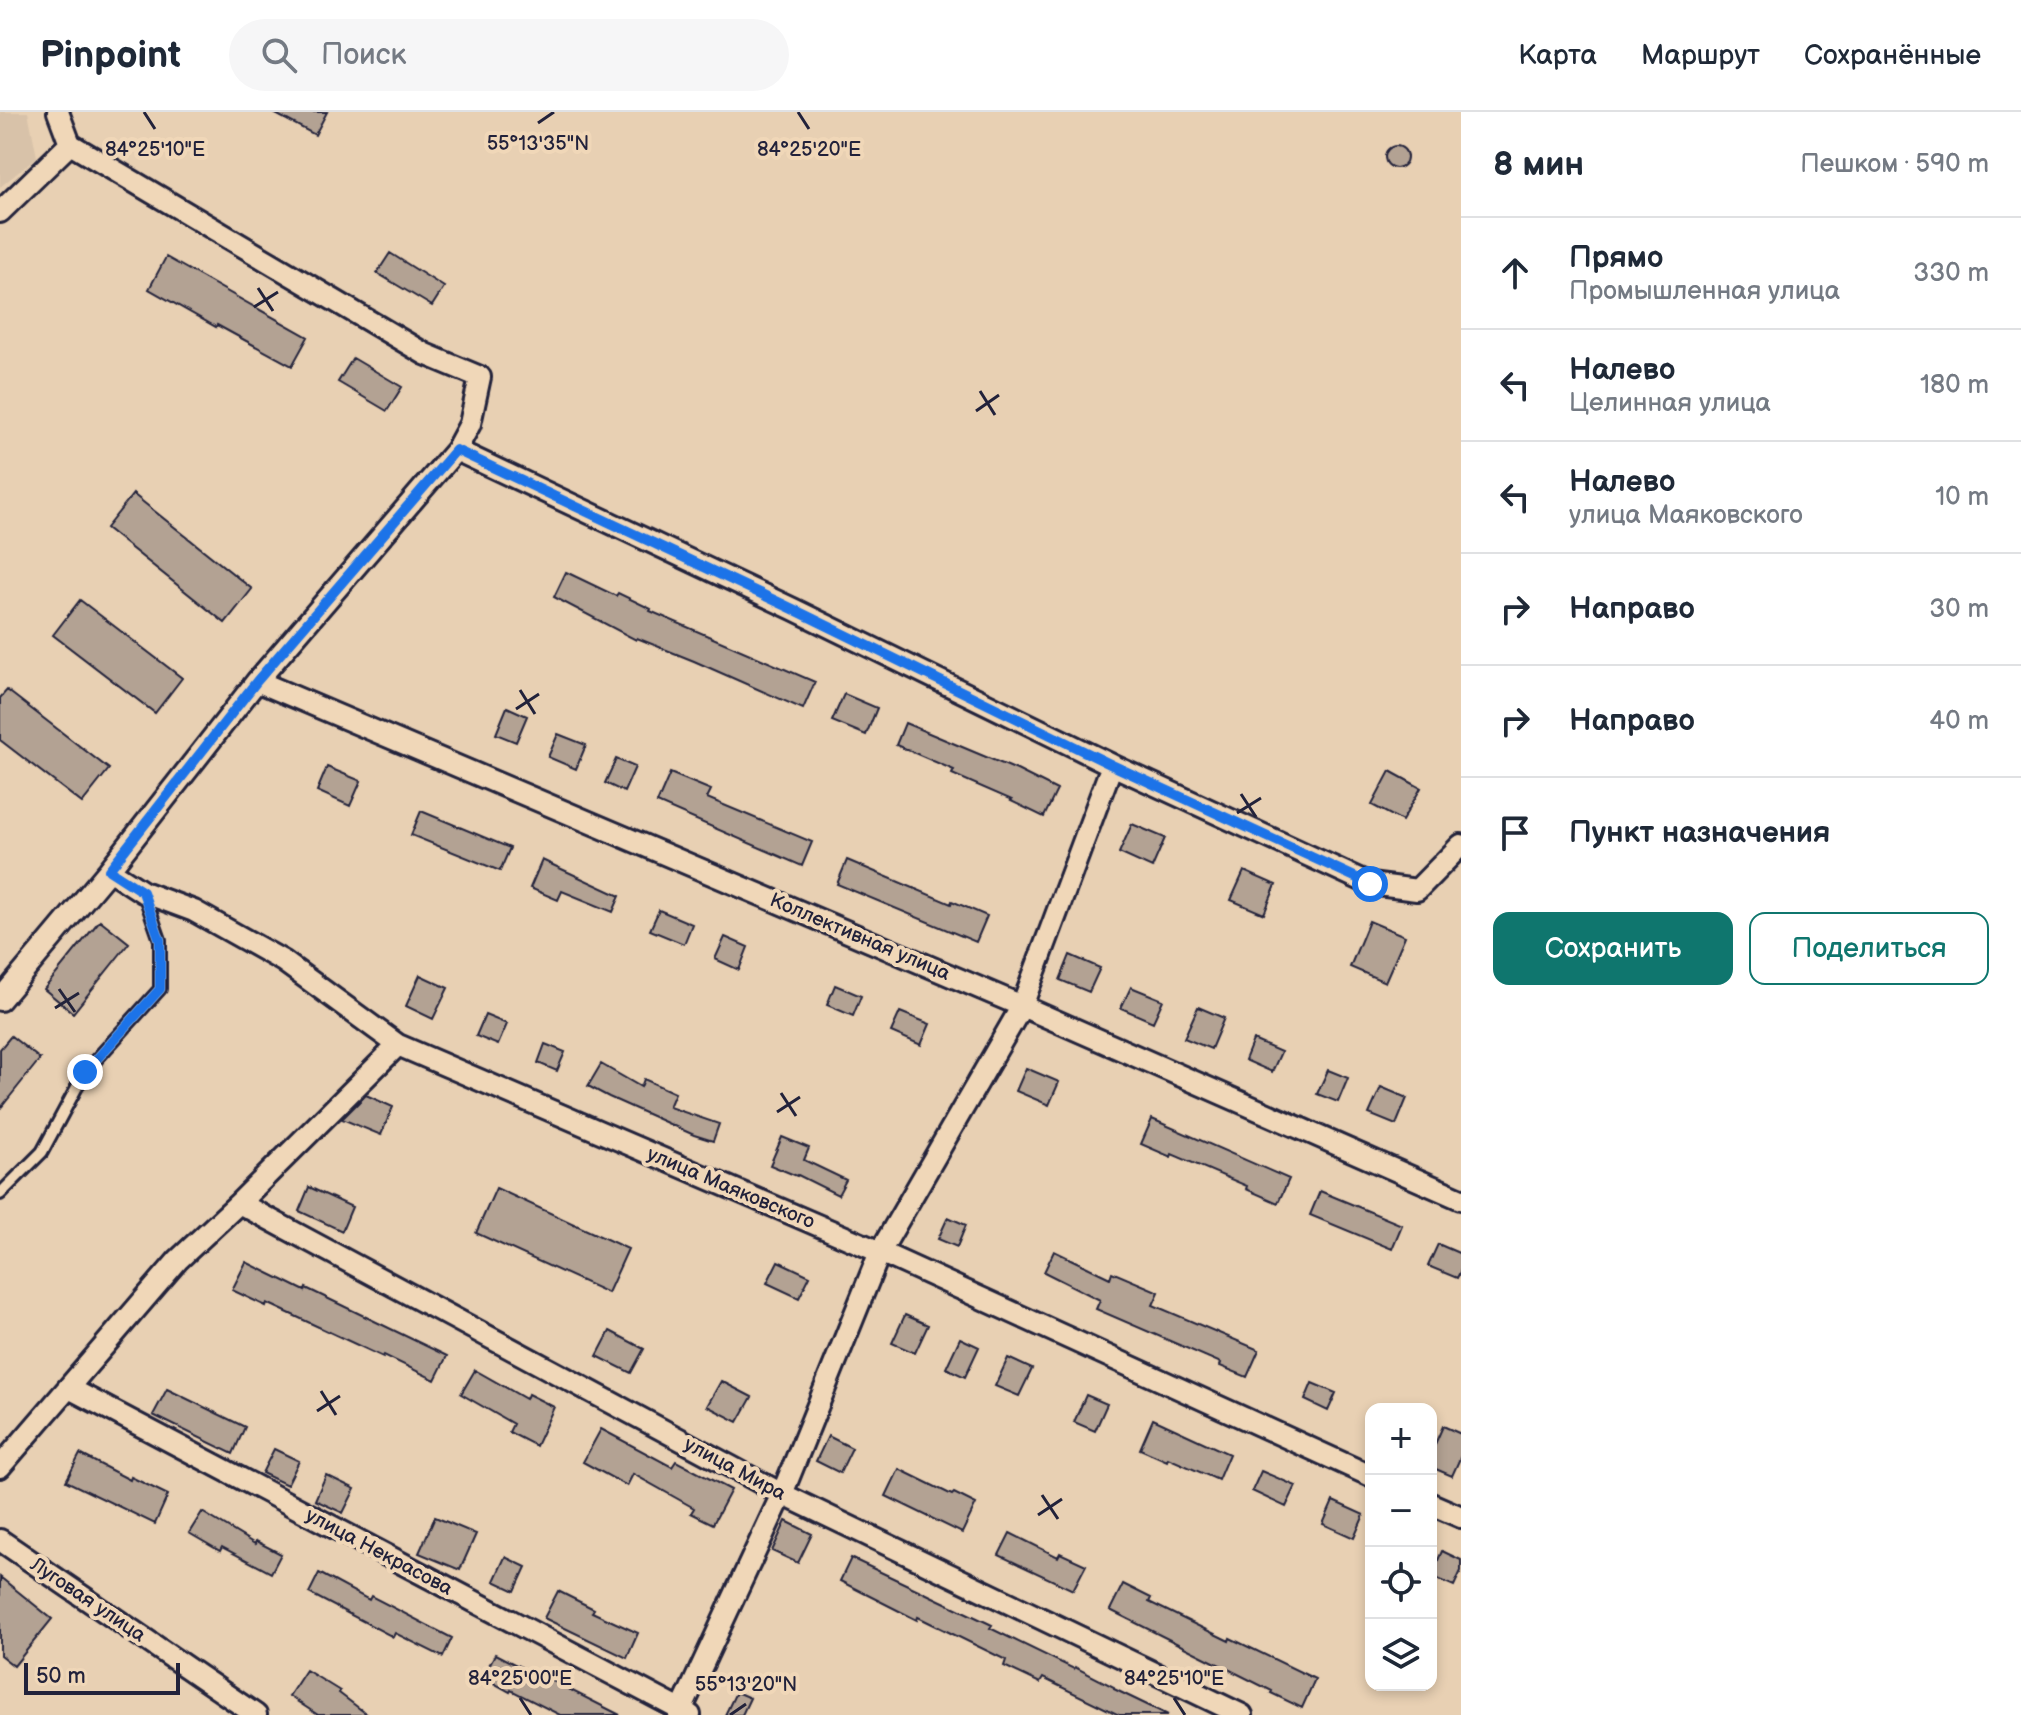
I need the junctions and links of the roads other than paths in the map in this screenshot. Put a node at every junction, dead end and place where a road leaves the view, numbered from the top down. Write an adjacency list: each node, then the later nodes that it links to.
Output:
1 (58, 112): 2 (street)
2 (70, 144): 3 (street); 4 (street)
3 (0, 212)
4 (456, 450): 5 (street); 6 (street)
5 (257, 681): 8 (street); 11 (street, Коллективная улица)
6 (1112, 765): 7 (street); 11 (street)
7 (1461, 845)
8 (109, 870): 9 (street, улица Маяковского); 10 (street)
9 (143, 892): 12 (street, улица Маяковского); 13 (lane)
10 (0, 1000)
11 (1022, 1006): 14 (street, Коллективная улица); 16 (street)
12 (398, 1045): 15 (street); 16 (street, улица Маяковского)
13 (0, 1194)
14 (1461, 1199)
15 (239, 1203): 17 (street); 20 (street, улица Мира)
16 (880, 1252): 19 (street, улица Маяковского); 20 (street)
17 (69, 1388): 18 (street); 24 (street, улица Некрасова)
18 (0, 1467)
19 (1369, 1475)
20 (782, 1494): 24 (street); 26 (street, улица Мира)
21 (1437, 1507): 22 (street)
22 (1461, 1517)
23 (0, 1540): 25 (street, Луговая улица)
24 (683, 1714)
25 (256, 1715)
26 (1242, 1715)

